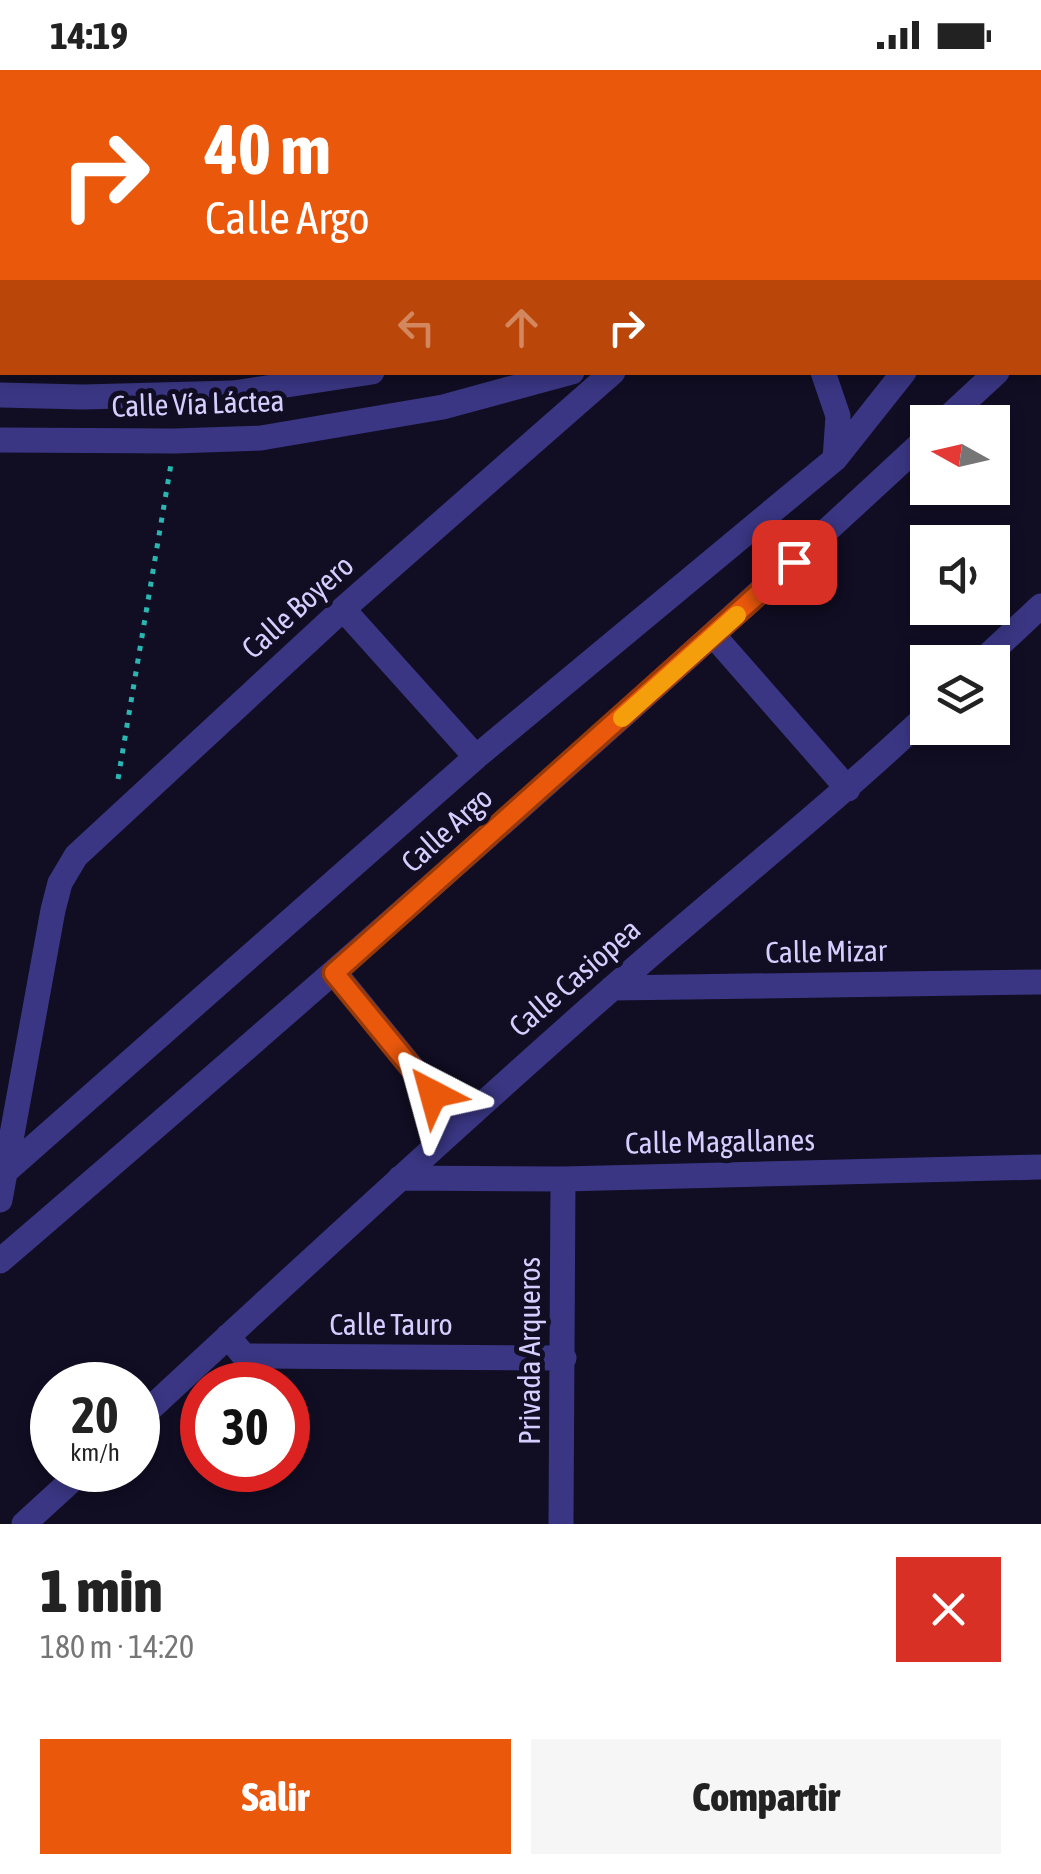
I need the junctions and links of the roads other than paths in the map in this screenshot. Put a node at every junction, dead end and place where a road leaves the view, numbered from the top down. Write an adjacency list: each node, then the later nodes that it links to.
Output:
1 (335, 375): 7 (street, Calle Vía Láctea)
2 (561, 375): 10 (street, Calle Vía Láctea)
3 (609, 375): 14 (street, Calle Boyero)
4 (823, 375): 12 (street)
5 (902, 375): 12 (street, Calle Argo)
6 (994, 375): 9 (street)
7 (250, 382): 8 (street, Calle Vía Láctea)
8 (0, 395)
9 (962, 405)
10 (0, 440)
11 (910, 454): 15 (street, Calle Argo)
12 (835, 459): 18 (street, Calle Argo)
13 (1041, 606): 16 (street)
14 (343, 609): 18 (street); 25 (street, Calle Boyero)
15 (714, 636): 19 (street); 20 (street, Calle Argo)
16 (1000, 645)
17 (910, 731): 19 (street, Calle Casiopea)
18 (476, 757): 25 (street, Calle Argo)
19 (848, 789): 22 (street, Calle Casiopea)
20 (334, 973): 23 (street); 29 (street, Calle Argo)
21 (1041, 982): 22 (street, Calle Mizar)
22 (612, 988): 23 (street, Calle Casiopea)
23 (458, 1124): 26 (street, Calle Casiopea)
24 (1041, 1166): 27 (street, Calle Magallanes)
25 (6, 1172): 28 (street, Calle Boyero)
26 (400, 1178): 27 (street, Calle Magallanes); 30 (street, Calle Casiopea)
27 (563, 1179): 31 (street, Privada Arqueros)
28 (0, 1200)
29 (0, 1260)
30 (228, 1336): 31 (street, Calle Tauro); 32 (street, Calle Casiopea)
31 (564, 1358): 35 (street, Privada Arqueros)
32 (160, 1399)
33 (59, 1492): 34 (street)
34 (24, 1524)
35 (561, 1524)

